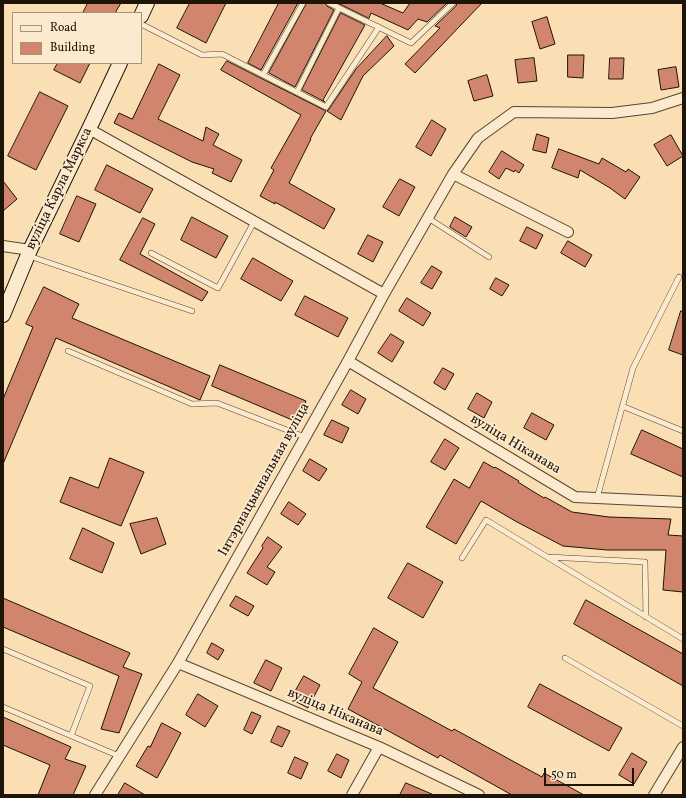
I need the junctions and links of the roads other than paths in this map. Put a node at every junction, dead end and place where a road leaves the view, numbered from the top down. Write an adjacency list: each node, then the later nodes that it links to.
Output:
1 (147, 3): 6 (main road)
2 (303, 3): 10 (lane)
3 (329, 3): 5 (lane)
4 (453, 3): 8 (lane)
5 (339, 8): 8 (lane); 11 (lane)
6 (142, 14)
7 (142, 25): 10 (lane)
8 (379, 27): 11 (lane)
9 (120, 64): 13 (main road, вуліца Карла Маркса)
10 (263, 75): 11 (lane)
11 (297, 92)
12 (683, 98): 14 (street, Інтэрнацыянальная вуліца)
13 (89, 129): 16 (street); 19 (main road, вуліца Карла Маркса)
14 (453, 174): 15 (street, Інтэрнацыянальная вуліца); 17 (street)
15 (428, 218): 21 (lane); 23 (street, Інтэрнацыянальная вуліца)
16 (254, 222): 20 (lane); 23 (street)
17 (568, 232)
18 (3, 246): 19 (street)
19 (29, 253): 24 (lane); 25 (main road, вуліца Карла Маркса)
20 (151, 253)
21 (489, 257)
22 (679, 277): 28 (lane)
23 (384, 294): 27 (street, Інтэрнацыянальная вуліца)
24 (192, 311)
25 (3, 315)
26 (68, 351): 30 (lane)
27 (348, 361): 30 (street, Інтэрнацыянальная вуліца); 31 (street, вуліца Ніканава)
28 (622, 406): 29 (lane); 31 (lane)
29 (683, 431)
30 (305, 437): 39 (street, Інтэрнацыянальная вуліца)
31 (597, 498): 32 (street, вуліца Ніканава)
32 (683, 502)
33 (546, 556): 34 (lane); 35 (lane); 35 (lane)
34 (462, 558)
35 (646, 617): 36 (lane)
36 (683, 639)
37 (3, 649): 42 (lane)
38 (565, 658): 41 (lane)
39 (178, 663): 43 (street, вуліца Ніканава); 45 (street, Інтэрнацыянальная вуліца)
40 (3, 707): 42 (lane)
41 (683, 726)
42 (71, 736): 45 (lane)
43 (379, 747): 47 (street); 48 (street, вуліца Ніканава)
44 (683, 747): 49 (street)
45 (119, 756): 46 (street, Інтэрнацыянальная вуліца)
46 (95, 795)
47 (352, 795)
48 (479, 795)
49 (654, 795)

